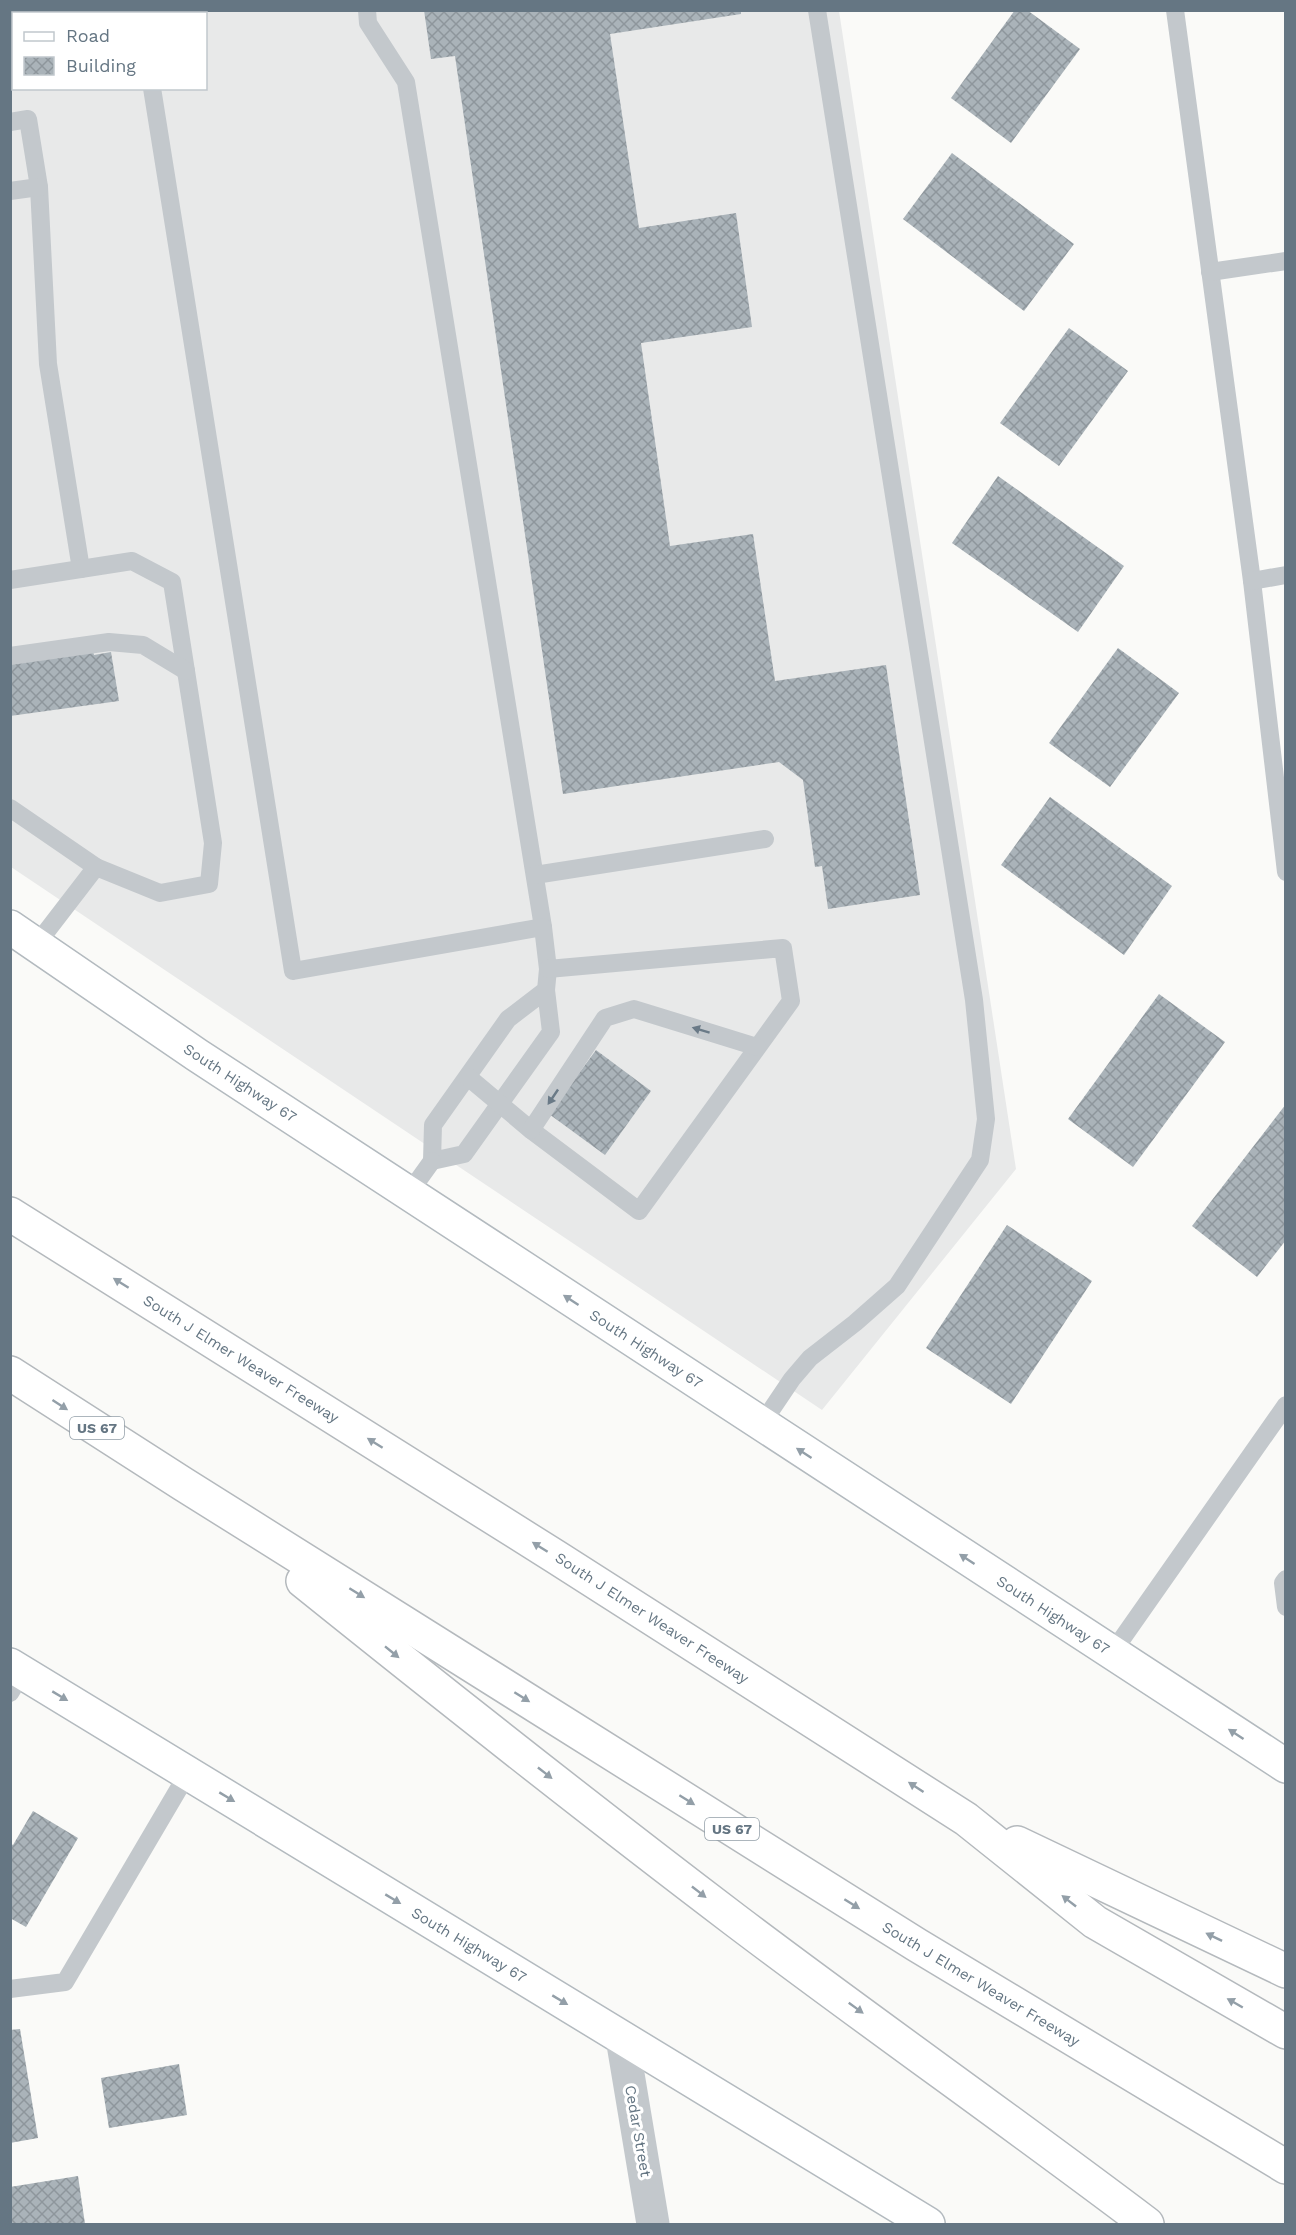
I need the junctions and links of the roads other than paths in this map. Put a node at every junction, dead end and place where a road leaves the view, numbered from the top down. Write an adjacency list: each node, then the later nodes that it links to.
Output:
1 (367, 10): 20 (lane)
2 (817, 10): 34 (lane)
3 (1175, 10): 9 (lane)
4 (152, 90): 21 (lane)
5 (10, 122): 6 (lane)
6 (39, 187): 7 (lane); 10 (lane)
7 (10, 192)
8 (1286, 261): 9 (lane)
9 (1210, 272): 13 (lane)
10 (81, 569): 12 (lane); 15 (lane)
11 (1286, 575): 13 (lane)
12 (10, 580)
13 (1252, 581): 19 (lane)
14 (10, 656): 15 (lane)
15 (186, 671): 18 (lane)
16 (10, 808): 18 (lane)
17 (765, 839): 20 (lane)
18 (96, 867): 22 (lane)
19 (1286, 872)
20 (535, 875): 21 (lane)
21 (543, 927): 23 (lane)
22 (23, 936): 30 (main road, South Highway 67)
23 (548, 969): 24 (lane); 25 (lane)
24 (546, 990): 26 (lane); 27 (lane)
25 (757, 1047): 28 (lane, one-way to 28); 28 (lane)
26 (468, 1077): 27 (lane); 29 (lane)
27 (499, 1103): 28 (lane); 29 (lane)
28 (531, 1130)
29 (432, 1161): 30 (lane)
30 (409, 1193): 34 (main road, South Highway 67, one-way to 30)
31 (10, 1214): 42 (main road, South J Elmer Weaver Freeway, one-way to 31)
32 (10, 1373): 35 (main road, South J Elmer Weaver Freeway / US 67, one-way to 35)
33 (1286, 1406): 38 (lane)
34 (761, 1425): 38 (main road, South Highway 67, one-way to 34)
35 (183, 1484): 47 (main road, South J Elmer Weaver Freeway / US 67, one-way to 47); 50 (main road, one-way to 50)
36 (1286, 1579): 37 (lane)
37 (1286, 1608)
38 (1112, 1653): 40 (main road, South Highway 67, one-way to 38)
39 (13, 1672): 41 (main road, South Highway 67, one-way to 41)
40 (1286, 1766)
41 (188, 1773): 44 (lane); 46 (main road, South Highway 67, one-way to 46)
42 (966, 1819): 43 (main road, one-way to 42); 45 (main road, South J Elmer Weaver Freeway, one-way to 42)
43 (1286, 1971)
44 (10, 1989)
45 (1286, 2032)
46 (622, 2038): 48 (street, Cedar Street); 49 (main road, South Highway 67)
47 (1286, 2167)
48 (653, 2224)
49 (928, 2224)
50 (1147, 2224)

